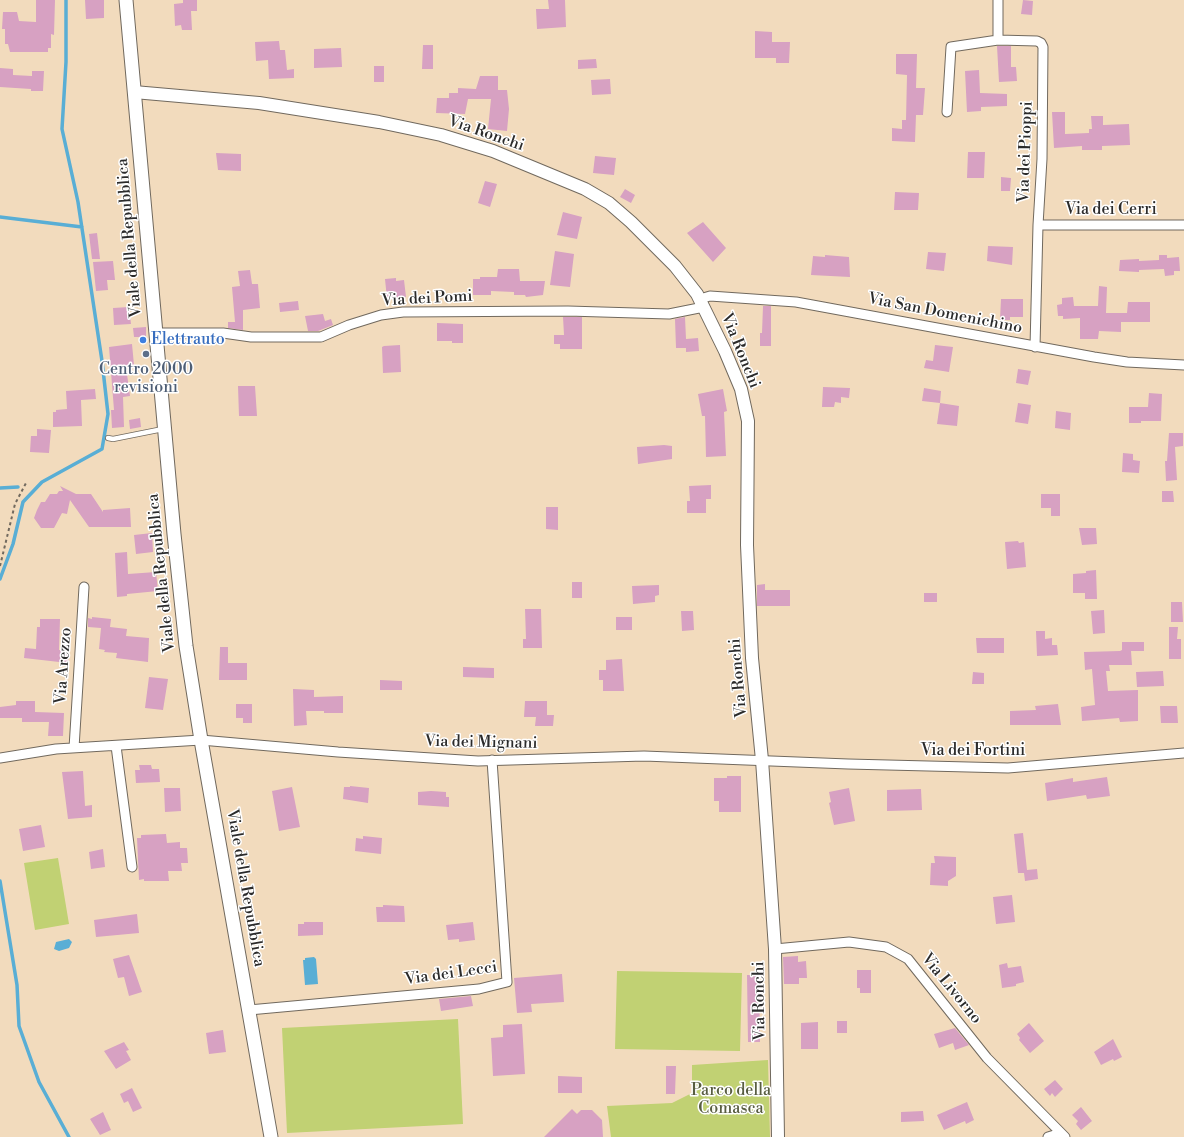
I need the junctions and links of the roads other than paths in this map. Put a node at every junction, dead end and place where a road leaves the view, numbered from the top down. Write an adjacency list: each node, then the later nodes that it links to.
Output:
1 (126, 0): 4 (main road, Viale della Repubblica)
2 (998, 0): 3 (street)
3 (998, 40): 5 (street, Via dei Pioppi); 6 (street, Via dei Pioppi)
4 (134, 92): 8 (street, Via Ronchi); 9 (main road, Viale della Repubblica)
5 (947, 112)
6 (1038, 225): 7 (street, Via dei Cerri); 10 (street, Via dei Pioppi)
7 (1184, 225)
8 (702, 303): 9 (street, Via dei Pomi); 10 (street, Via San Domenichino); 21 (street, Via Ronchi)
9 (156, 333): 12 (main road, Viale della Repubblica)
10 (1035, 347): 11 (street, Via San Domenichino)
11 (1184, 365)
12 (164, 429): 13 (lane); 15 (main road, Viale della Repubblica)
13 (108, 438)
14 (84, 587): 17 (street, Via Arezzo)
15 (201, 740): 16 (street); 20 (street, Via dei Mignani); 24 (main road, Viale della Repubblica)
16 (116, 746): 17 (street); 22 (street)
17 (74, 748): 19 (street)
18 (1184, 753): 21 (street, Via dei Fortini)
19 (0, 758)
20 (492, 760): 21 (street, Via dei Mignani); 24 (street, Via dei Lecci)
21 (762, 760): 23 (street, Via Ronchi)
22 (132, 867)
23 (775, 949): 25 (street, Via Livorno); 27 (street, Via Ronchi)
24 (249, 1010): 26 (main road, Viale della Repubblica)
25 (1063, 1135): 28 (street)
26 (271, 1137)
27 (778, 1137)
28 (1048, 1137)

